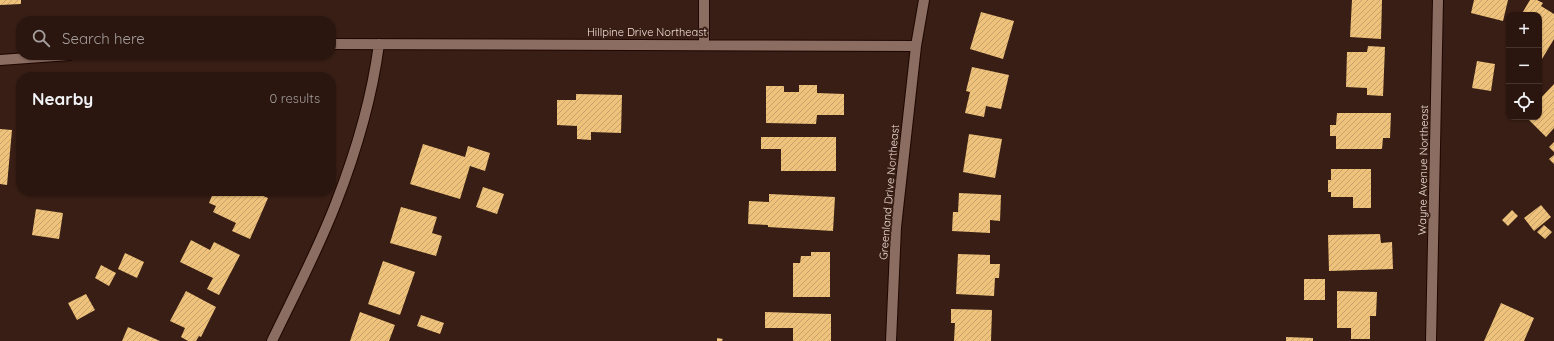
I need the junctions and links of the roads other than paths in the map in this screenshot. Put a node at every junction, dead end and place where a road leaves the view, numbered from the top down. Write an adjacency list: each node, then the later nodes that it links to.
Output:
1 (704, 0): 6 (street)
2 (924, 0): 7 (street)
3 (1438, 0): 12 (street, Wayne Avenue Northeast)
4 (336, 44): 5 (street, Hillpine Drive Northeast)
5 (379, 44): 6 (street, Hillpine Drive Northeast); 10 (street)
6 (704, 45): 7 (street, Hillpine Drive Northeast)
7 (916, 46): 11 (street, Greenland Drive Northeast)
8 (16, 59): 9 (street)
9 (0, 60)
10 (272, 341)
11 (891, 341)
12 (1431, 341)

